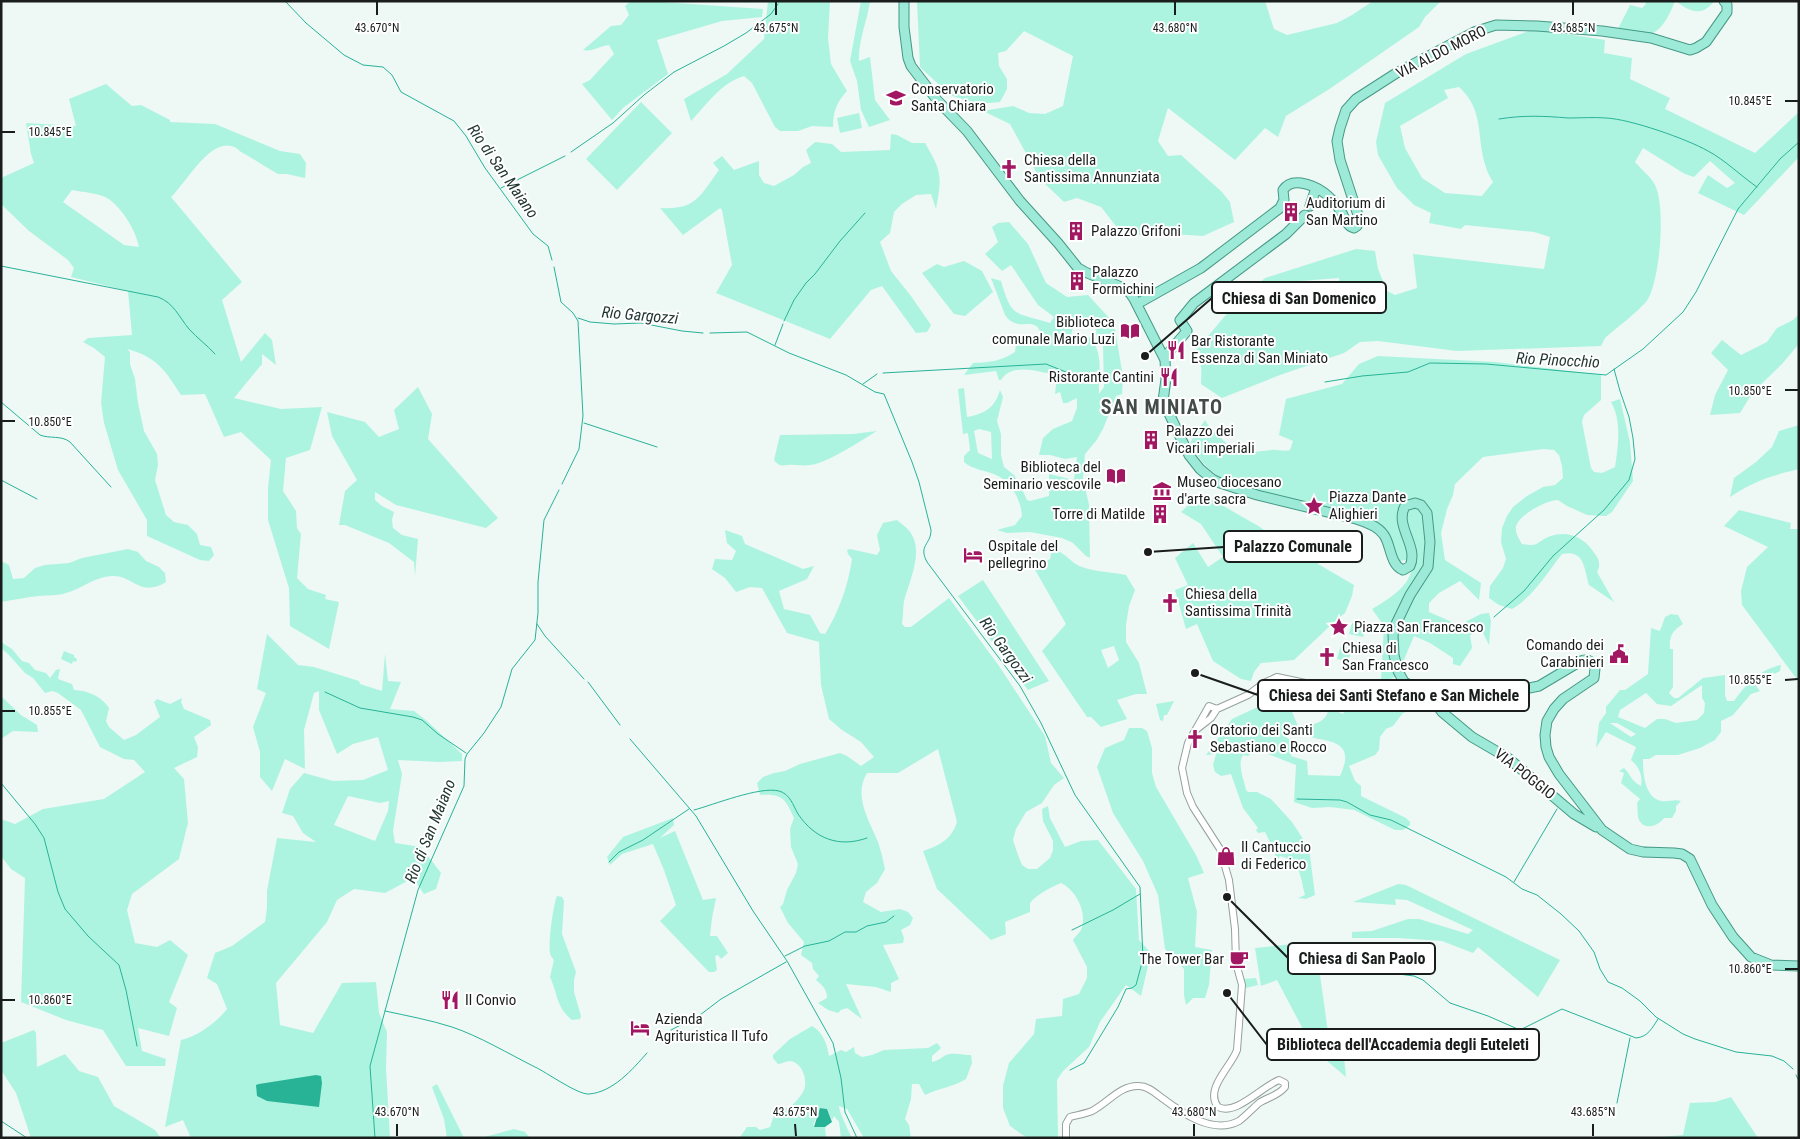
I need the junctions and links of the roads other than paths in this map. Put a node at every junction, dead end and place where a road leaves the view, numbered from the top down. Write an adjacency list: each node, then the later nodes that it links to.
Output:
1 (904, 1): 6 (main road)
2 (1724, 1): 3 (main road, VIA ALDO MORO)
3 (1316, 188): 4 (main road); 6 (main road)
4 (1310, 206)
5 (1305, 215): 7 (main road)
6 (1137, 304): 7 (main road)
7 (1164, 358): 8 (main road)
8 (1405, 685): 9 (main road); 12 (street)
9 (1429, 695): 10 (main road, VIA POGGIO); 10 (main road)
10 (1602, 830): 11 (main road)
11 (1799, 966)
12 (1066, 1138)

